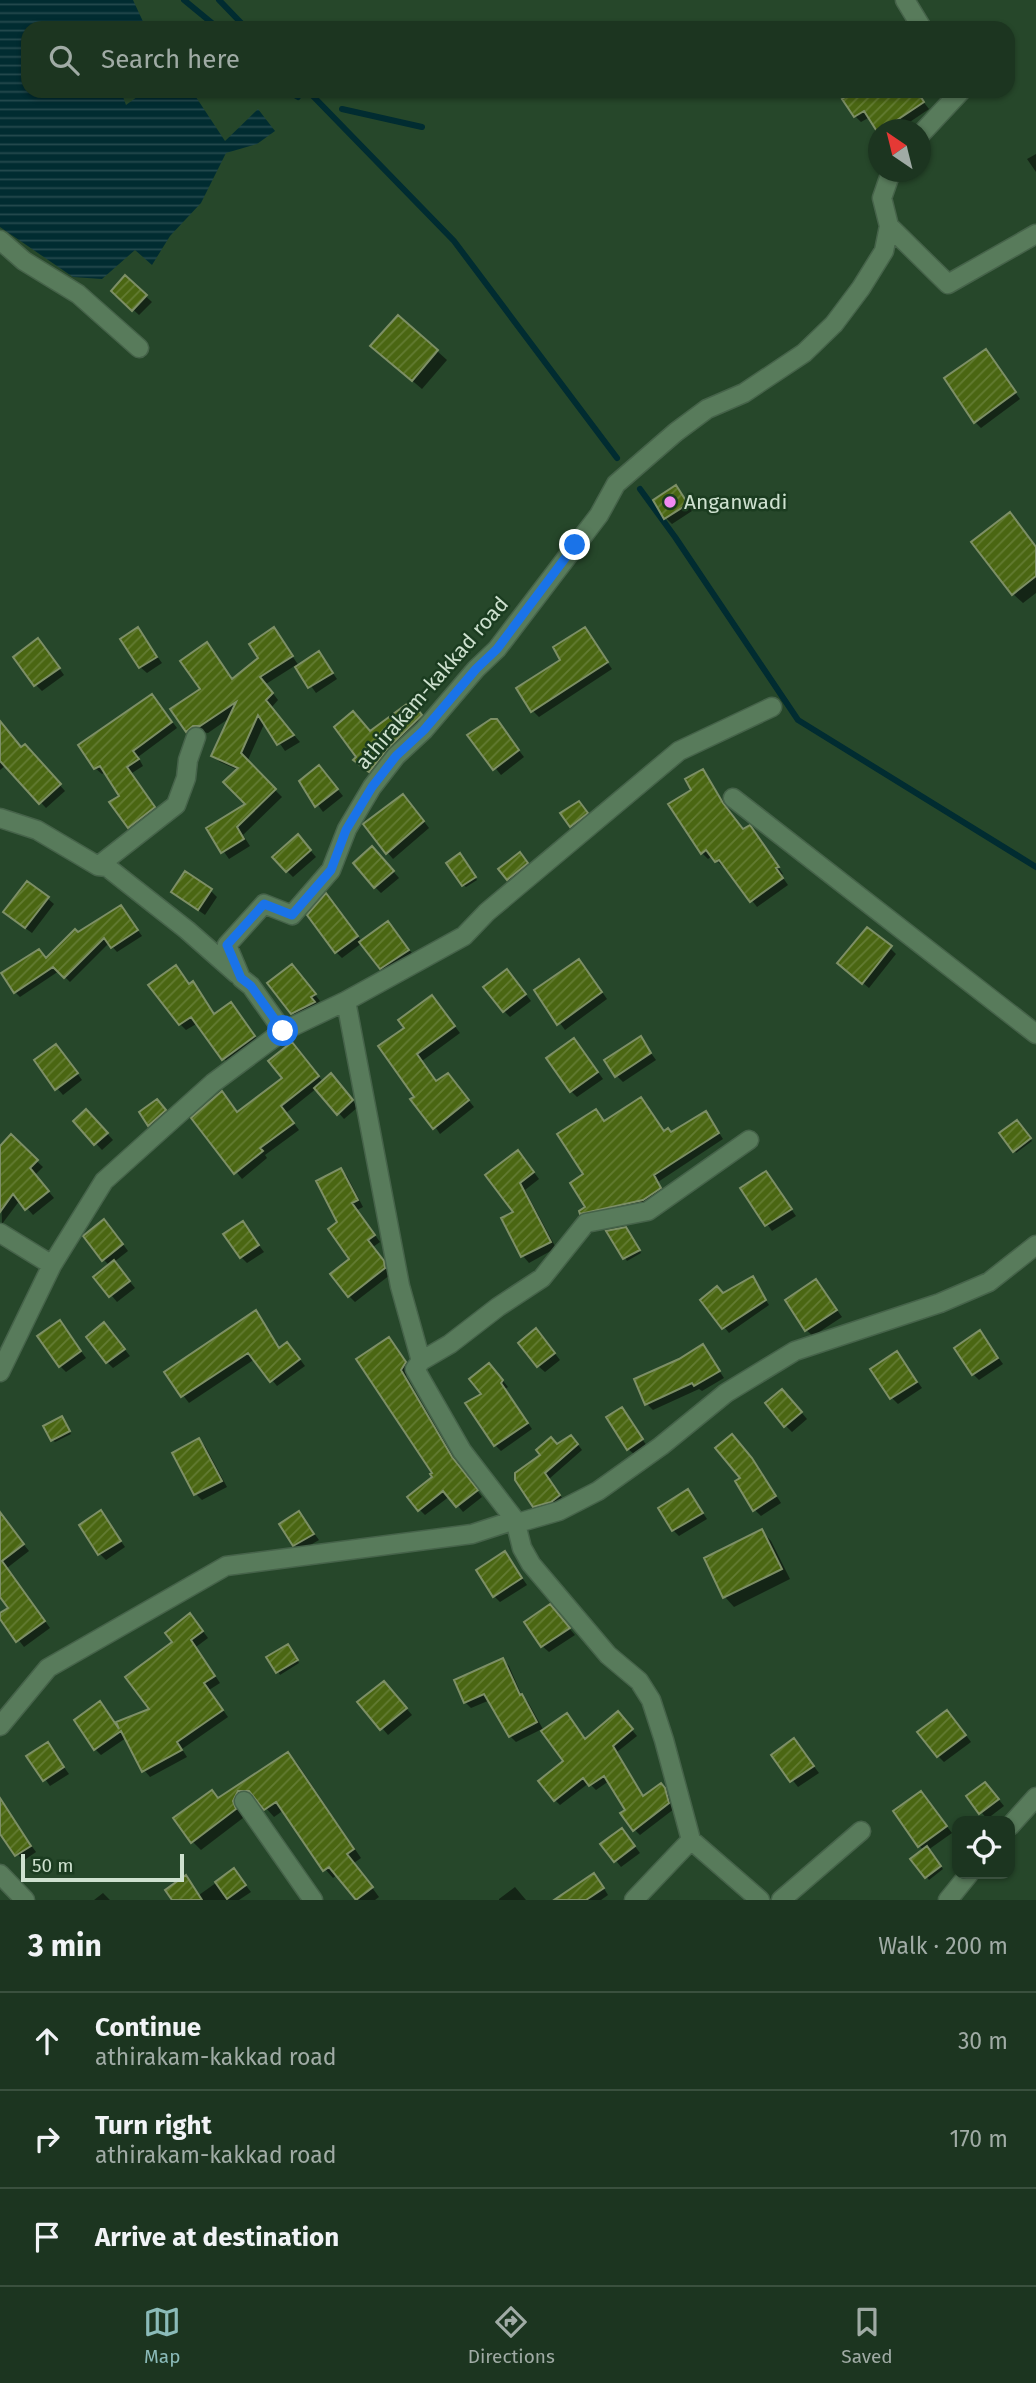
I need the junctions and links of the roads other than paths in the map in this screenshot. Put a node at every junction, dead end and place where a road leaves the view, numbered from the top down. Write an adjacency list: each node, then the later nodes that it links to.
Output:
1 (905, 0): 2 (street)
2 (918, 21)
3 (954, 98): 4 (street)
4 (931, 123)
5 (888, 182): 6 (street, athirakam-kakkad road)
6 (889, 226): 7 (street); 15 (street, athirakam-kakkad road)
7 (1036, 234)
8 (0, 240): 9 (street)
9 (139, 348)
10 (772, 707): 16 (street)
11 (196, 737): 14 (street)
12 (733, 797): 18 (street)
13 (0, 818): 14 (street)
14 (98, 866): 15 (street)
15 (241, 978): 17 (street, athirakam-kakkad road)
16 (346, 1001): 17 (street); 23 (street)
17 (283, 1031): 22 (street)
18 (1036, 1034)
19 (749, 1140): 23 (street)
20 (0, 1233): 22 (street)
21 (1036, 1245): 25 (street)
22 (52, 1265): 24 (street)
23 (421, 1362): 25 (street)
24 (0, 1372)
25 (515, 1520): 26 (street); 31 (street)
26 (0, 1726)
27 (1036, 1797): 29 (street)
28 (244, 1801): 35 (street)
29 (1015, 1820)
30 (861, 1831): 38 (street)
31 (691, 1840): 36 (street); 37 (street)
32 (0, 1874): 34 (street)
33 (965, 1879): 39 (street)
34 (25, 1900)
35 (313, 1900)
36 (634, 1900)
37 (760, 1900)
38 (781, 1900)
39 (948, 1900)

